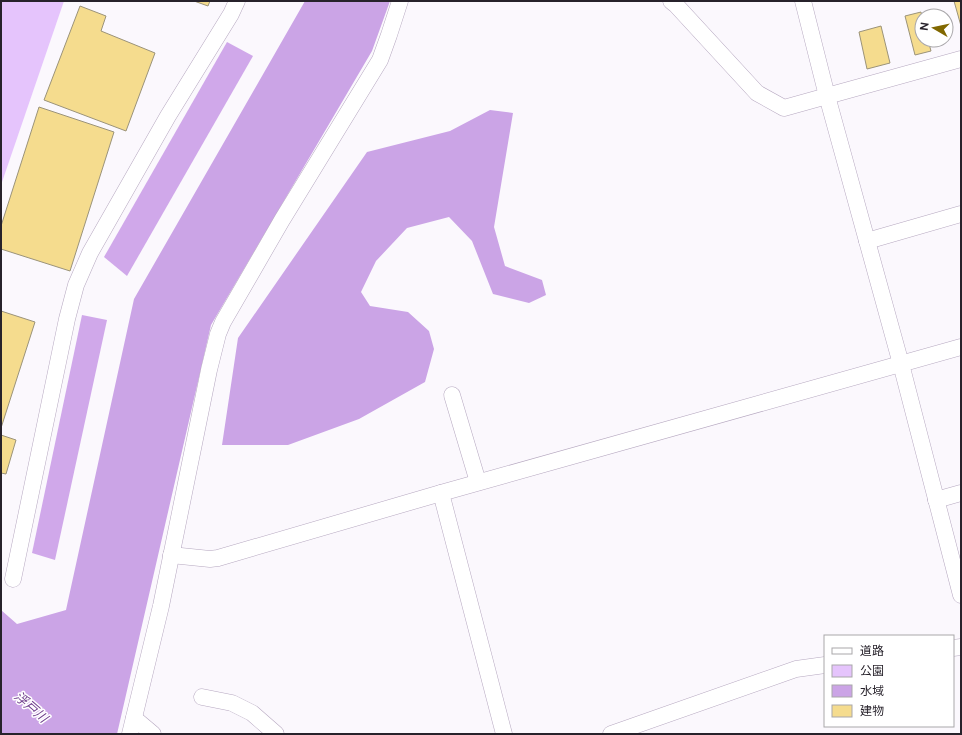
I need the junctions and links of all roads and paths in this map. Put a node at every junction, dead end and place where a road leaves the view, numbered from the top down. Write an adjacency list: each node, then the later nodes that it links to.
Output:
1 (237, 1): 17 (street)
2 (400, 1): 16 (street)
3 (671, 1): 6 (street)
4 (803, 1): 6 (street)
5 (961, 59): 6 (street)
6 (827, 96): 8 (street)
7 (961, 214): 8 (street)
8 (867, 240): 10 (street)
9 (961, 347): 10 (street)
10 (900, 364): 12 (street); 15 (street)
11 (452, 395): 12 (street)
12 (478, 482): 13 (street)
13 (441, 493): 16 (street); 25 (street)
14 (961, 493): 15 (street)
15 (936, 500): 18 (street)
16 (171, 556): 21 (street)
17 (13, 579)
18 (961, 595)
19 (824, 665): 26 (street)
20 (202, 697): 24 (street)
21 (134, 718): 22 (street); 23 (street)
22 (130, 734)
23 (153, 734)
24 (276, 734)
25 (504, 734)
26 (611, 734)

